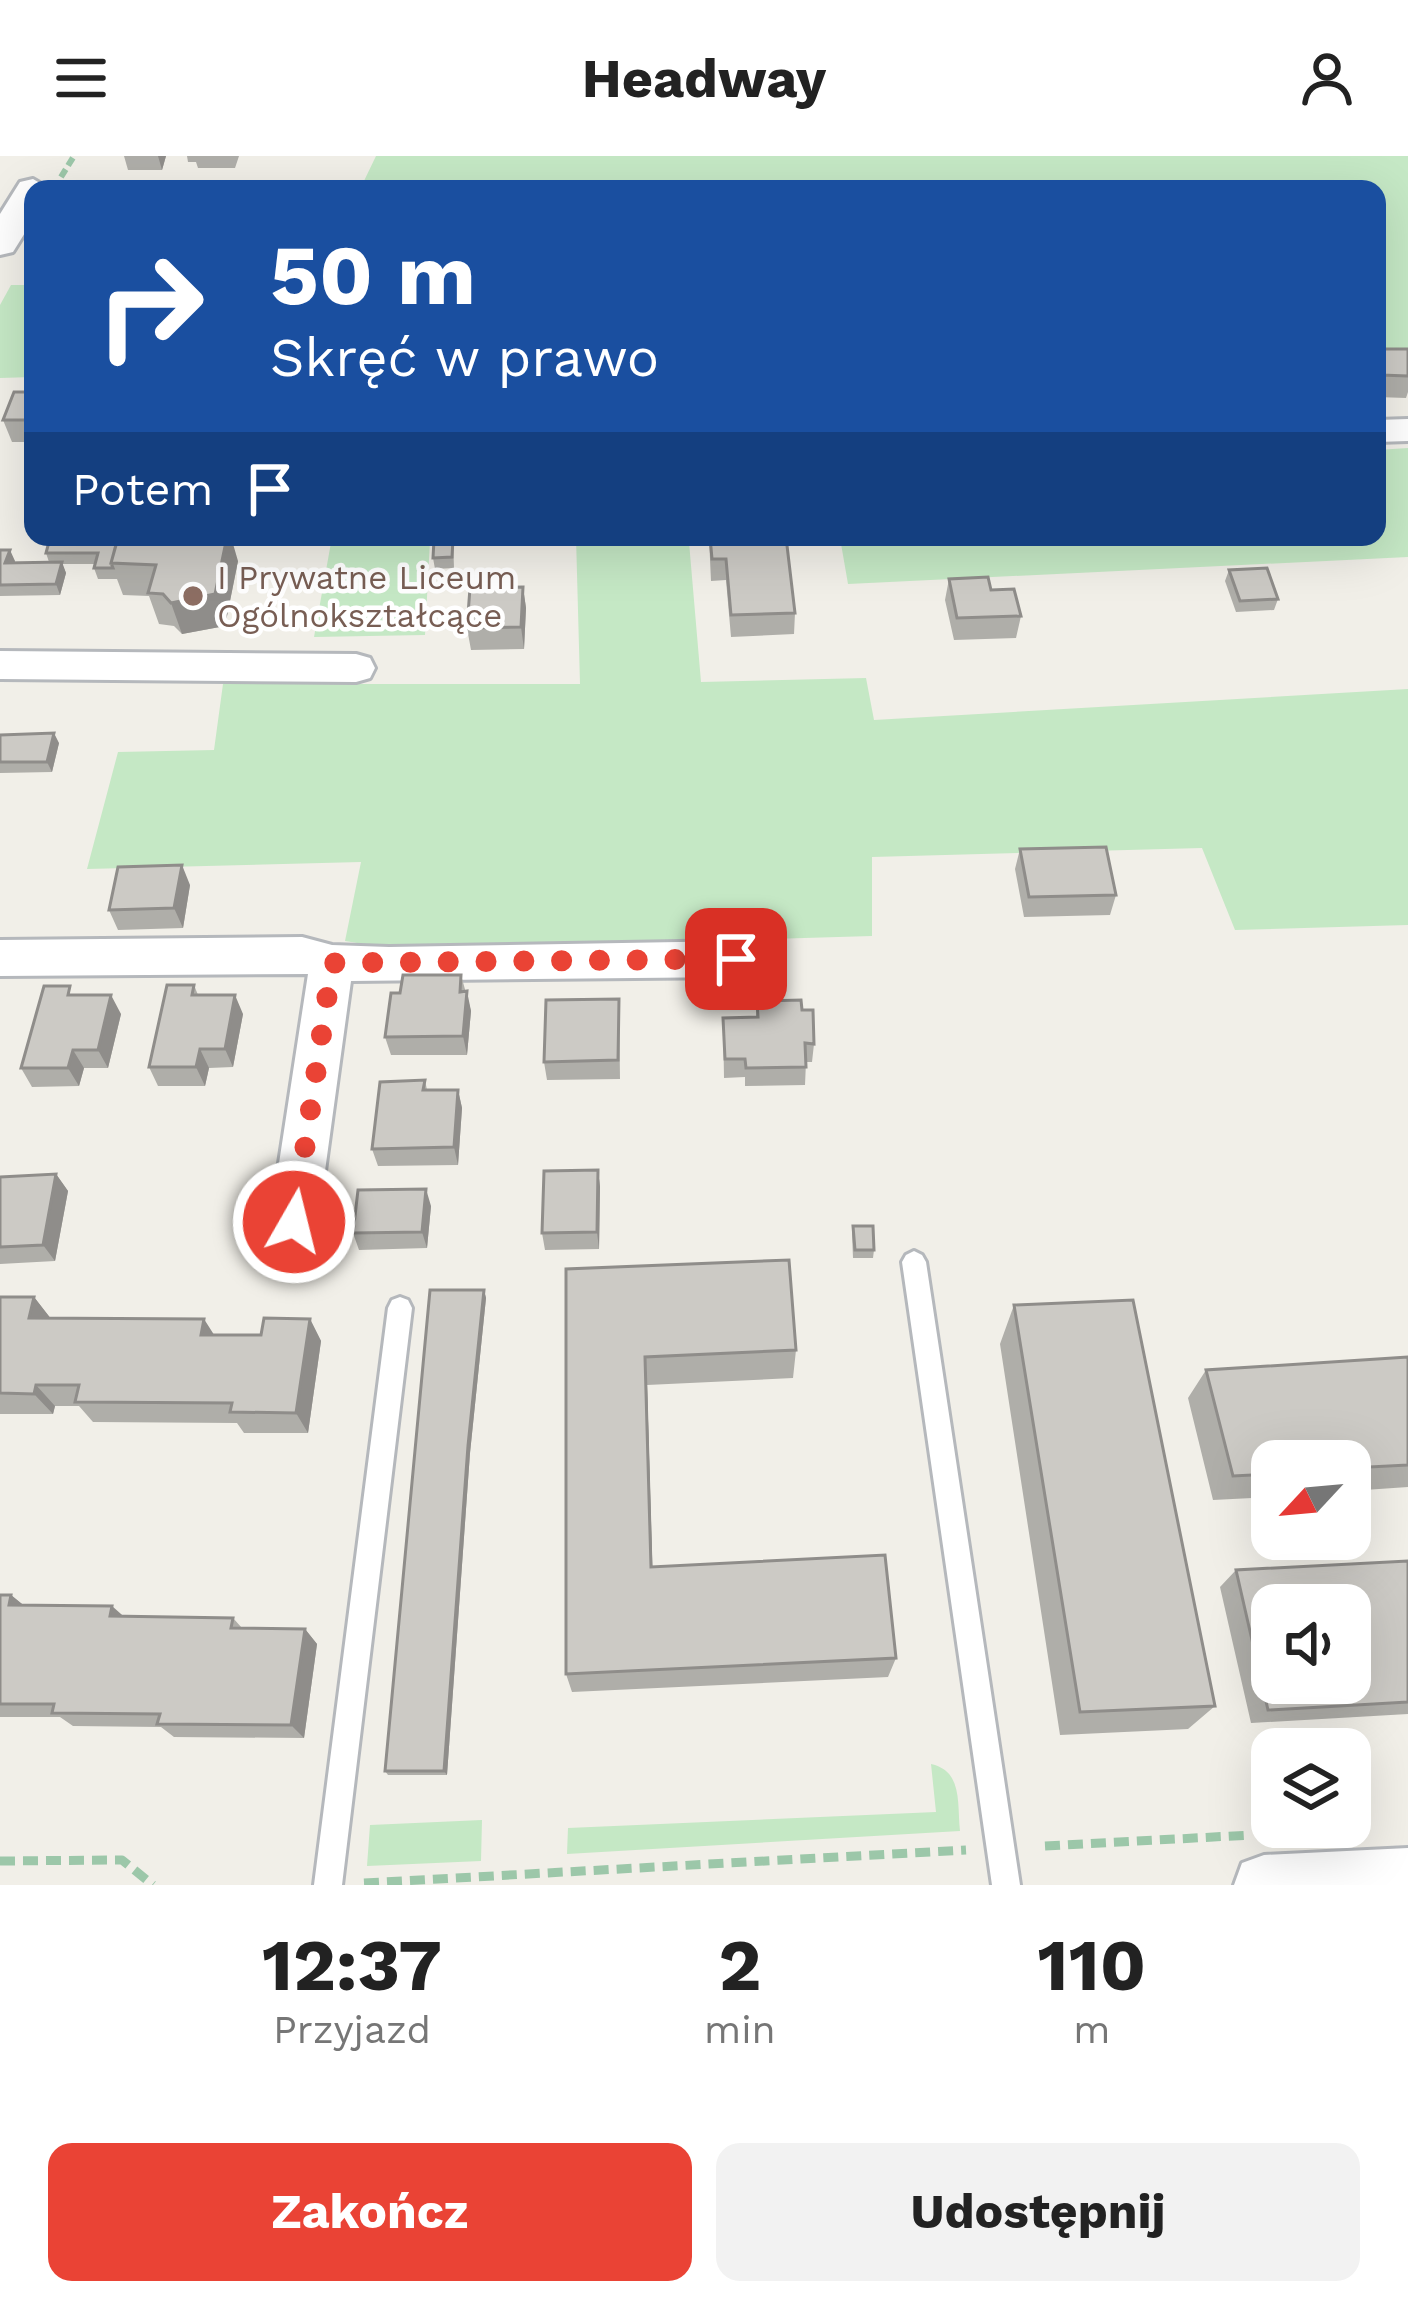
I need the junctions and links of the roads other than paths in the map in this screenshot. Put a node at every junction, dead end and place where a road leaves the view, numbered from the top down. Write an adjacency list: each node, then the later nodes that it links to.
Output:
1 (24, 202): 2 (street)
2 (4, 231)
3 (0, 665): 4 (street)
4 (356, 668)
5 (0, 958): 7 (street)
6 (736, 959): 7 (street)
7 (332, 963): 8 (street)
8 (294, 1222)
9 (914, 1262): 14 (lane)
10 (400, 1308): 13 (lane)
11 (1268, 1859): 12 (street)
12 (1408, 1877)
13 (328, 1885)
14 (1006, 1885)

